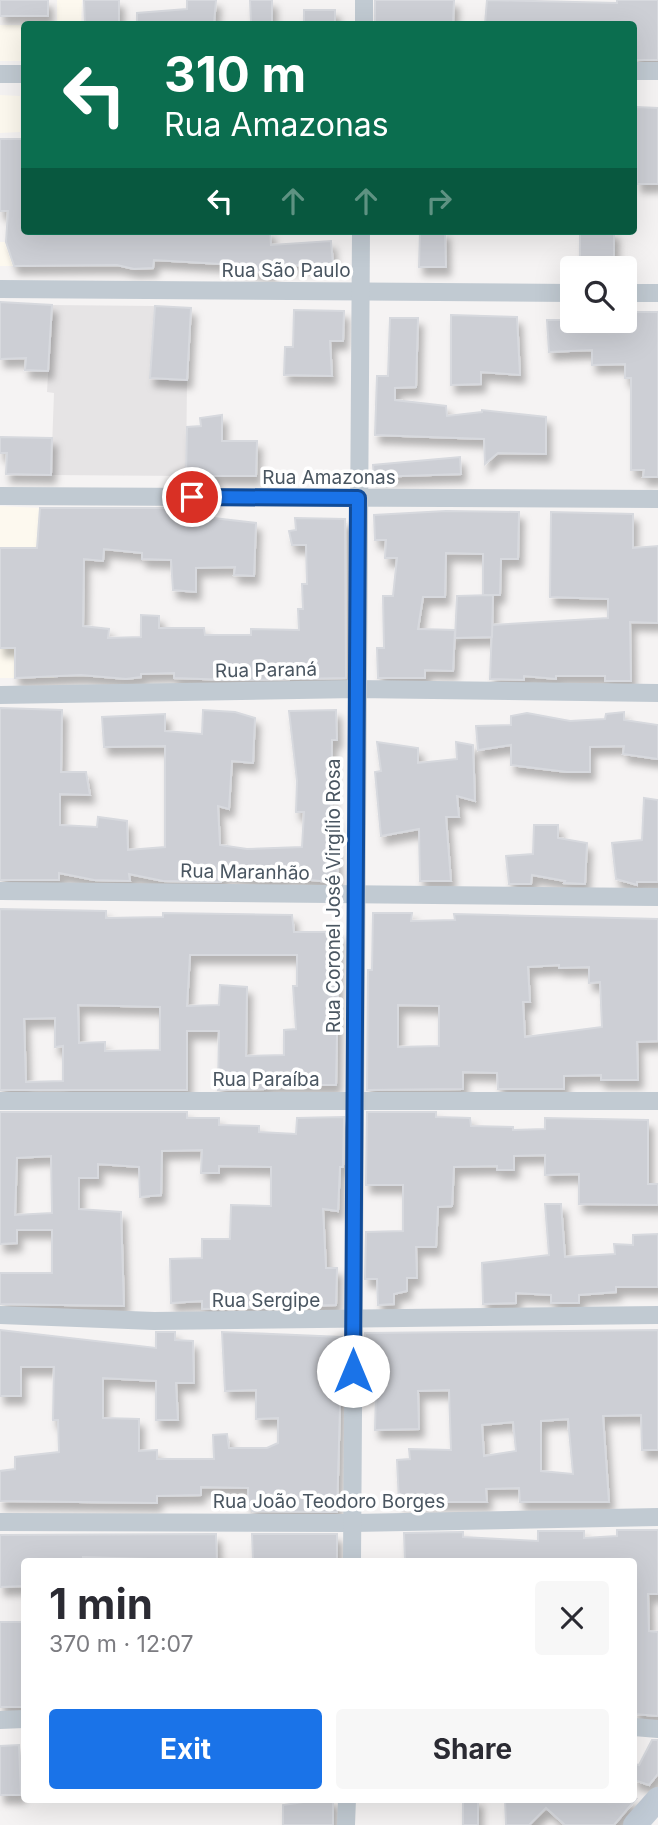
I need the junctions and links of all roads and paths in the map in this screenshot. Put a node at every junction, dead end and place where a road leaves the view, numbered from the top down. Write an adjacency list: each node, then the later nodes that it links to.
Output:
1 (364, 0): 2 (street)
2 (364, 21)
3 (637, 71): 4 (street)
4 (658, 71)
5 (0, 74): 6 (street)
6 (21, 74)
7 (361, 235): 9 (street, Rua Coronel José Virgílio Rosa)
8 (0, 289): 9 (street, Rua São Paulo)
9 (360, 291): 10 (street, Rua São Paulo); 14 (street, Rua Coronel José Virgílio Rosa)
10 (560, 293)
11 (637, 293): 12 (street)
12 (658, 293)
13 (0, 496): 14 (street, Rua Amazonas)
14 (358, 498): 15 (street, Rua Amazonas); 16 (street, Rua Coronel José Virgílio Rosa)
15 (658, 499)
16 (356, 689): 17 (street, Rua Paraná); 18 (street, Rua Paraná); 20 (street, Rua Coronel José Virgílio Rosa)
17 (658, 693)
18 (0, 695)
19 (0, 891): 20 (street, Rua Maranhão)
20 (354, 894): 21 (street, Rua Maranhão); 22 (street, Rua Coronel José Virgílio Rosa)
21 (658, 897)
22 (353, 1100): 23 (street, Rua Paraíba); 24 (street, Rua Paraíba); 27 (street, Rua Coronel José Virgílio Rosa)
23 (0, 1101)
24 (658, 1101)
25 (0, 1315): 27 (street, Rua Sergipe)
26 (658, 1315): 27 (street, Rua Sergipe)
27 (353, 1321): 30 (street, Rua Coronel José Virgílio Rosa)
28 (658, 1517): 30 (street, Rua João Teodoro Borges)
29 (0, 1522): 30 (street, Rua João Teodoro Borges)
30 (353, 1523): 31 (street, Rua Coronel José Virgílio Rosa)
31 (352, 1558)
32 (21, 1719): 33 (street)
33 (0, 1720)
34 (637, 1727): 35 (street)
35 (658, 1729)
36 (658, 1798): 39 (street)
37 (346, 1803): 38 (street)
38 (346, 1825)
39 (635, 1825)

